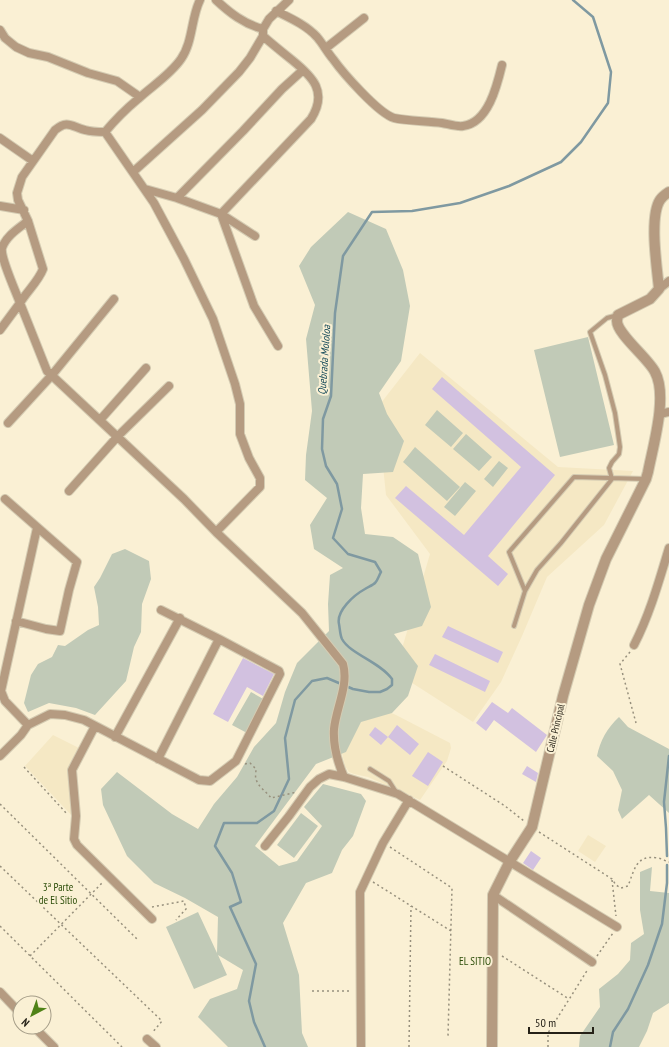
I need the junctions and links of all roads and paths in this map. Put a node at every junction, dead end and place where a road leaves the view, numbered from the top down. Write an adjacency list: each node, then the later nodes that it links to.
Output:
1 (200, 0): 11 (street)
2 (216, 0): 7 (street)
3 (289, 0): 4 (street)
4 (276, 12): 7 (street); 8 (street)
5 (364, 18): 8 (street)
6 (0, 30): 11 (street)
7 (263, 33): 10 (street); 15 (street)
8 (326, 48): 9 (street)
9 (502, 66)
10 (303, 70): 18 (street); 21 (street)
11 (140, 97): 12 (street)
12 (105, 132): 14 (street); 15 (street)
13 (0, 138): 14 (street)
14 (34, 161): 20 (street)
15 (133, 172): 16 (street)
16 (145, 189): 18 (street); 43 (street)
17 (669, 192): 25 (street)
18 (177, 198): 21 (street)
19 (0, 206): 20 (street)
20 (24, 210): 22 (street)
21 (221, 214): 23 (street); 30 (street)
22 (28, 221): 27 (street); 27 (street)
23 (256, 236)
24 (669, 281): 25 (street)
25 (658, 289): 28 (street)
26 (114, 299): 32 (street)
27 (20, 303): 29 (street); 32 (street)
28 (618, 315): 34 (street, Calle Principal); 38 (lane)
29 (0, 330)
30 (278, 346)
31 (146, 368): 35 (street)
32 (52, 375): 35 (street); 36 (street)
33 (169, 386): 37 (street)
34 (664, 413): 39 (street, Calle Principal)
35 (100, 420): 37 (street)
36 (8, 423)
37 (118, 436): 40 (street); 43 (street)
38 (612, 479): 39 (lane); 45 (lane); 45 (lane)
39 (646, 480): 69 (street, Calle Principal)
40 (69, 491)
41 (6, 500): 42 (street)
42 (37, 528): 48 (street); 48 (street)
43 (216, 532): 61 (street)
44 (669, 548): 51 (street)
45 (525, 591): 49 (lane)
46 (161, 610): 47 (street)
47 (180, 618): 50 (street); 55 (street)
48 (16, 621): 53 (street)
49 (514, 626)
50 (219, 638): 57 (street); 58 (street)
51 (634, 645): 52 (path)
52 (636, 723)
53 (28, 725): 54 (street); 56 (street)
54 (95, 726): 55 (street); 66 (street)
55 (116, 737): 57 (street)
56 (0, 756)
57 (158, 759): 58 (street)
58 (231, 765): 62 (path)
59 (24, 767): 66 (path)
60 (370, 769): 63 (lane)
61 (344, 777): 63 (street); 68 (street)
62 (296, 792)
63 (398, 794): 64 (street)
64 (410, 800): 67 (street); 69 (street)
65 (0, 804): 74 (path)
66 (76, 822): 72 (street)
67 (383, 843): 73 (street); 83 (path)
68 (265, 846)
69 (510, 861): 75 (street, Calle Principal); 82 (street)
70 (669, 862): 82 (path)
71 (0, 866): 80 (path)
72 (108, 877): 74 (path); 76 (street)
73 (366, 878): 77 (path); 89 (street)
74 (91, 894): 80 (path); 84 (path)
75 (493, 895): 85 (street, Calle Principal); 87 (street)
76 (138, 906): 78 (street); 79 (path)
77 (411, 906): 83 (path); 100 (path)
78 (152, 919)
79 (176, 920)
80 (61, 924): 86 (path); 95 (path)
81 (0, 926): 86 (path)
82 (617, 927): 87 (path)
83 (451, 931): 94 (path)
84 (138, 940)
85 (492, 950): 91 (path); 101 (street, Calle Principal)
86 (30, 956): 97 (path)
87 (592, 962): 91 (path)
88 (312, 991): 89 (path)
89 (360, 991): 99 (street)
90 (0, 992): 92 (street)
91 (569, 999): 102 (path)
92 (12, 1005)
93 (42, 1035): 96 (street)
94 (448, 1036)
95 (147, 1039): 98 (street)
96 (54, 1047)
97 (122, 1047)
98 (156, 1047)
99 (361, 1047)
100 (409, 1047)
101 (492, 1047)
102 (548, 1047)

